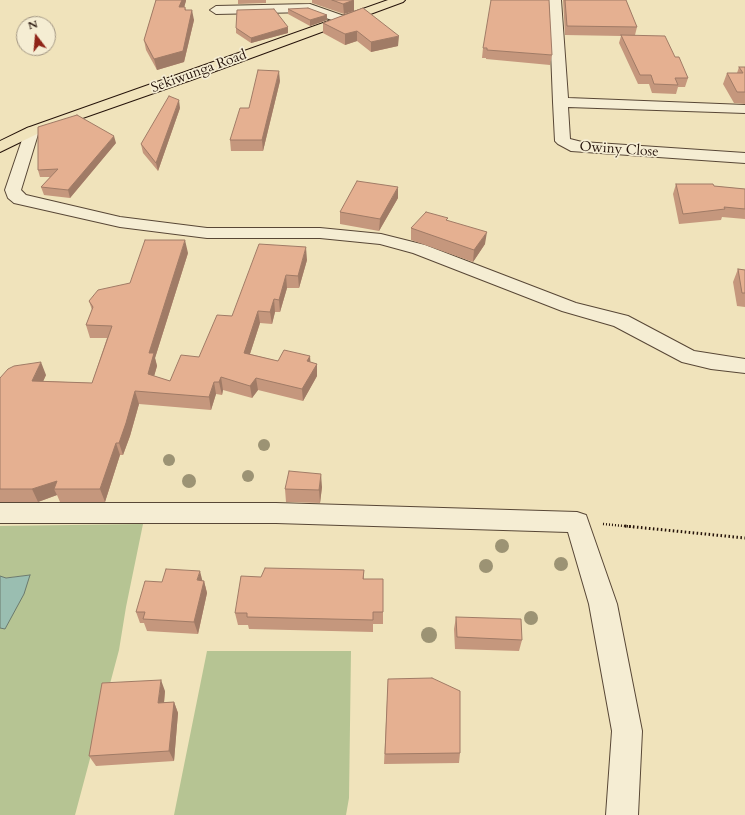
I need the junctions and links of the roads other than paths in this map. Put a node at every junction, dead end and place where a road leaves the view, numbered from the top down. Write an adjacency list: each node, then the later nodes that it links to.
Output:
1 (399, 0): 4 (main road, Sekiwunga Road)
2 (554, 0): 5 (street, Owiny Close)
3 (216, 10): 4 (street)
4 (343, 20): 7 (main road, Sekiwunga Road)
5 (560, 102): 6 (street); 9 (street, Owiny Close)
6 (745, 109)
7 (32, 131): 8 (main road, Sekiwunga Road); 10 (street)
8 (0, 147)
9 (745, 158)
10 (745, 366)
11 (0, 514): 12 (street)
12 (622, 815)

